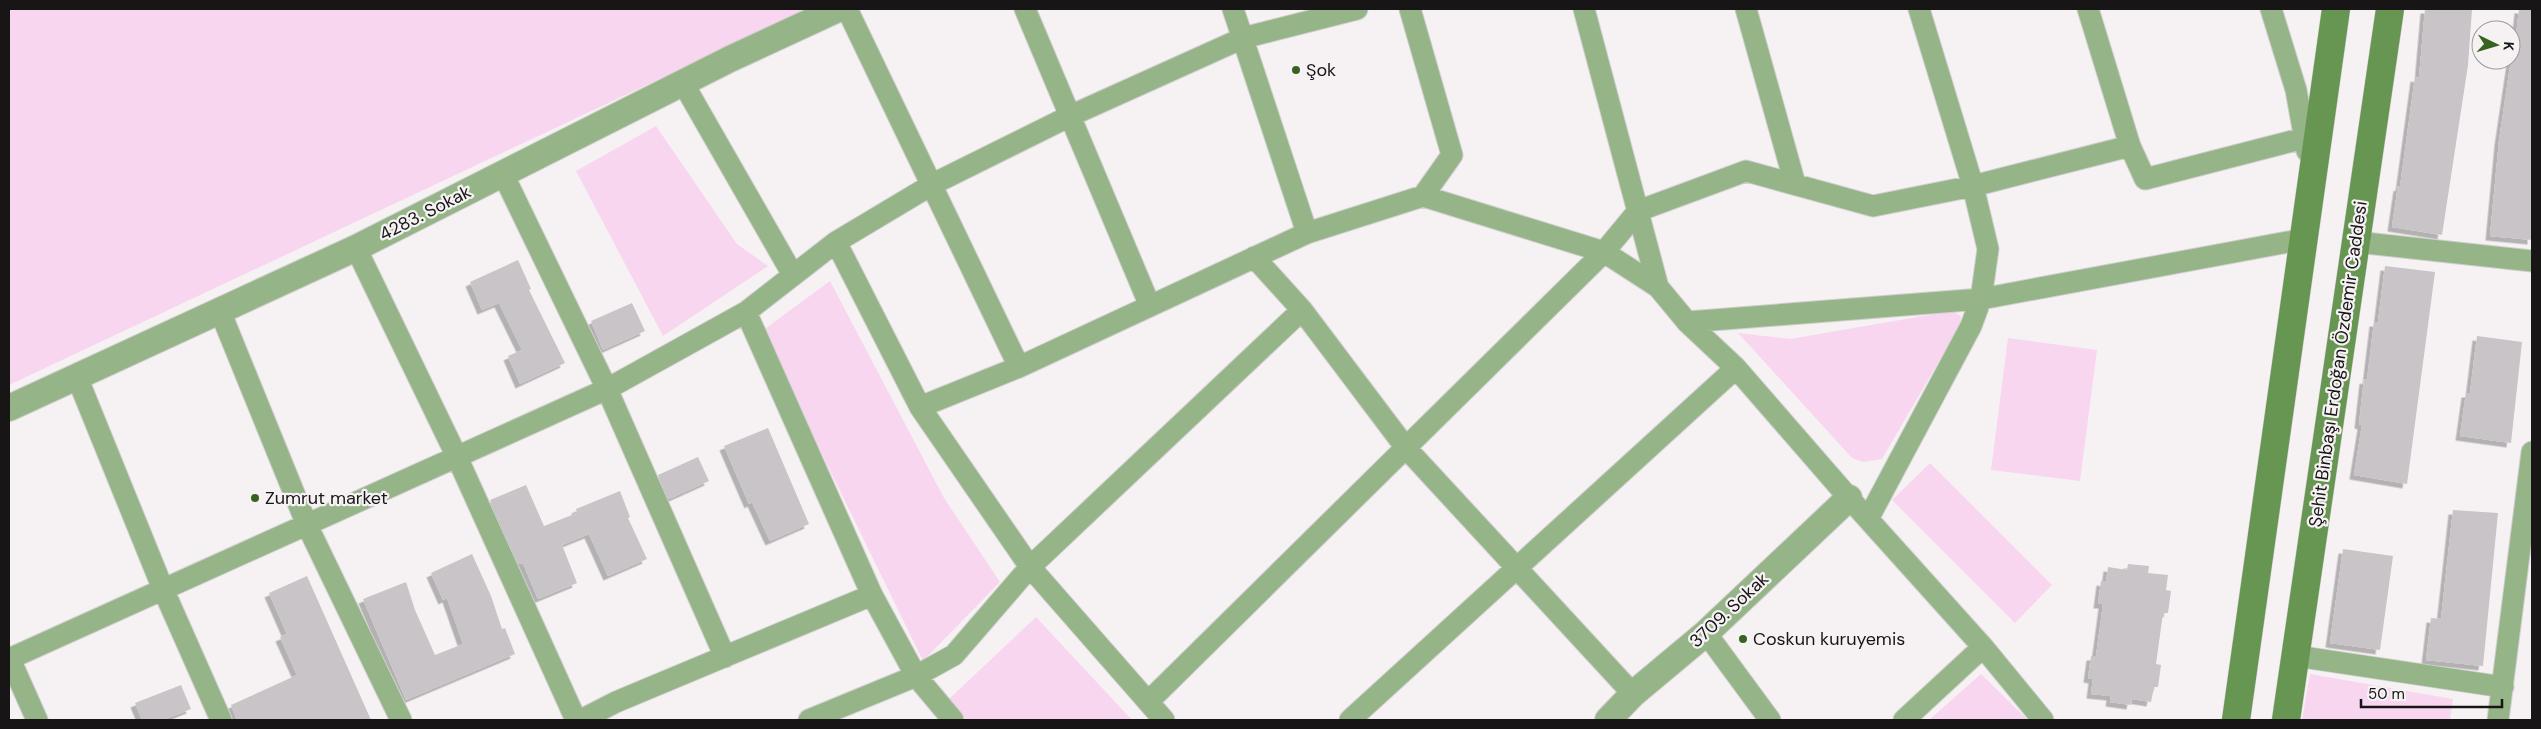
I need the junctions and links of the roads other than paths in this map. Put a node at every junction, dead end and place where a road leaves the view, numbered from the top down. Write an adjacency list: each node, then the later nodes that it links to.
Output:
1 (838, 9): 15 (street, 4283. Sokak)
2 (847, 9): 21 (street)
3 (1025, 9): 16 (street)
4 (1233, 9): 14 (street)
5 (1357, 9): 14 (street)
6 (1410, 9): 24 (street)
7 (1584, 9): 25 (street)
8 (1746, 9): 22 (street)
9 (1919, 9): 23 (street)
10 (2088, 9): 18 (street)
11 (2271, 9): 17 (street)
12 (2336, 9): 20 (main road)
13 (2390, 9): 29 (main road, Şehit Binbaşı Erdoğan Özdemir Caddesi)
14 (1243, 38): 16 (street); 26 (street)
15 (684, 83): 19 (street, 4283. Sokak); 34 (street)
16 (1070, 116): 21 (street); 37 (street)
17 (2304, 138): 18 (street); 20 (street)
18 (2130, 146): 23 (street)
19 (503, 174): 30 (street, 4283. Sokak); 45 (street)
20 (2311, 182): 27 (main road)
21 (933, 184): 28 (street); 42 (street)
22 (1795, 184): 23 (street); 25 (street)
23 (1973, 186): 36 (street)
24 (1423, 196): 26 (street); 31 (street)
25 (1638, 211): 31 (street); 35 (street)
26 (1307, 232): 32 (street)
27 (2304, 239): 36 (street); 80 (main road)
28 (836, 242): 34 (street); 46 (street)
29 (2356, 242): 33 (street); 60 (main road, Şehit Binbaşı Erdoğan Özdemir Caddesi)
30 (356, 248): 39 (street, 4283. Sokak); 50 (street)
31 (1604, 252): 35 (street); 48 (street)
32 (1254, 257): 37 (street); 38 (street)
33 (2532, 260)
34 (793, 275): 40 (street)
35 (1658, 287): 41 (street)
36 (1981, 299): 41 (street); 52 (street)
37 (1150, 306): 42 (street)
38 (1302, 310): 48 (street); 54 (street)
39 (220, 311): 44 (street, 4283. Sokak); 53 (street)
40 (746, 312): 45 (street); 57 (street)
41 (1686, 322): 43 (street)
42 (1019, 367): 46 (street)
43 (1736, 368): 51 (street); 55 (street)
44 (76, 377): 47 (street, 4283. Sokak); 56 (street)
45 (607, 389): 50 (street); 61 (street)
46 (920, 407): 54 (street)
47 (9, 408)
48 (1406, 448): 55 (street); 66 (street)
49 (2532, 452): 64 (street)
50 (457, 457): 53 (street); 70 (street)
51 (1849, 498): 52 (street); 58 (street, 3709. Sokak)
52 (1868, 519): 59 (street)
53 (307, 525): 56 (street); 69 (street)
54 (1030, 567): 63 (street); 66 (street)
55 (1519, 568): 65 (street); 75 (street)
56 (163, 589): 62 (street); 68 (street)
57 (872, 595): 61 (street); 63 (street)
58 (1706, 633): 65 (street, 3709. Sokak); 77 (street)
59 (1983, 646): 78 (street); 79 (street)
60 (2296, 656): 64 (street); 81 (main road, Şehit Binbaşı Erdoğan Özdemir Caddesi)
61 (725, 657): 71 (street)
62 (9, 658): 67 (street)
63 (916, 676): 72 (street); 73 (street)
64 (2503, 687): 82 (street)
65 (1633, 694): 76 (street, 3709. Sokak)
66 (1148, 702): 74 (street)
67 (37, 720)
68 (221, 720)
69 (401, 720)
70 (576, 720)
71 (581, 720)
72 (809, 720)
73 (953, 720)
74 (1164, 720)
75 (1350, 720)
76 (1608, 720)
77 (1770, 720)
78 (1904, 720)
79 (2043, 720)
80 (2236, 720)
81 (2286, 720)
82 (2498, 720)

